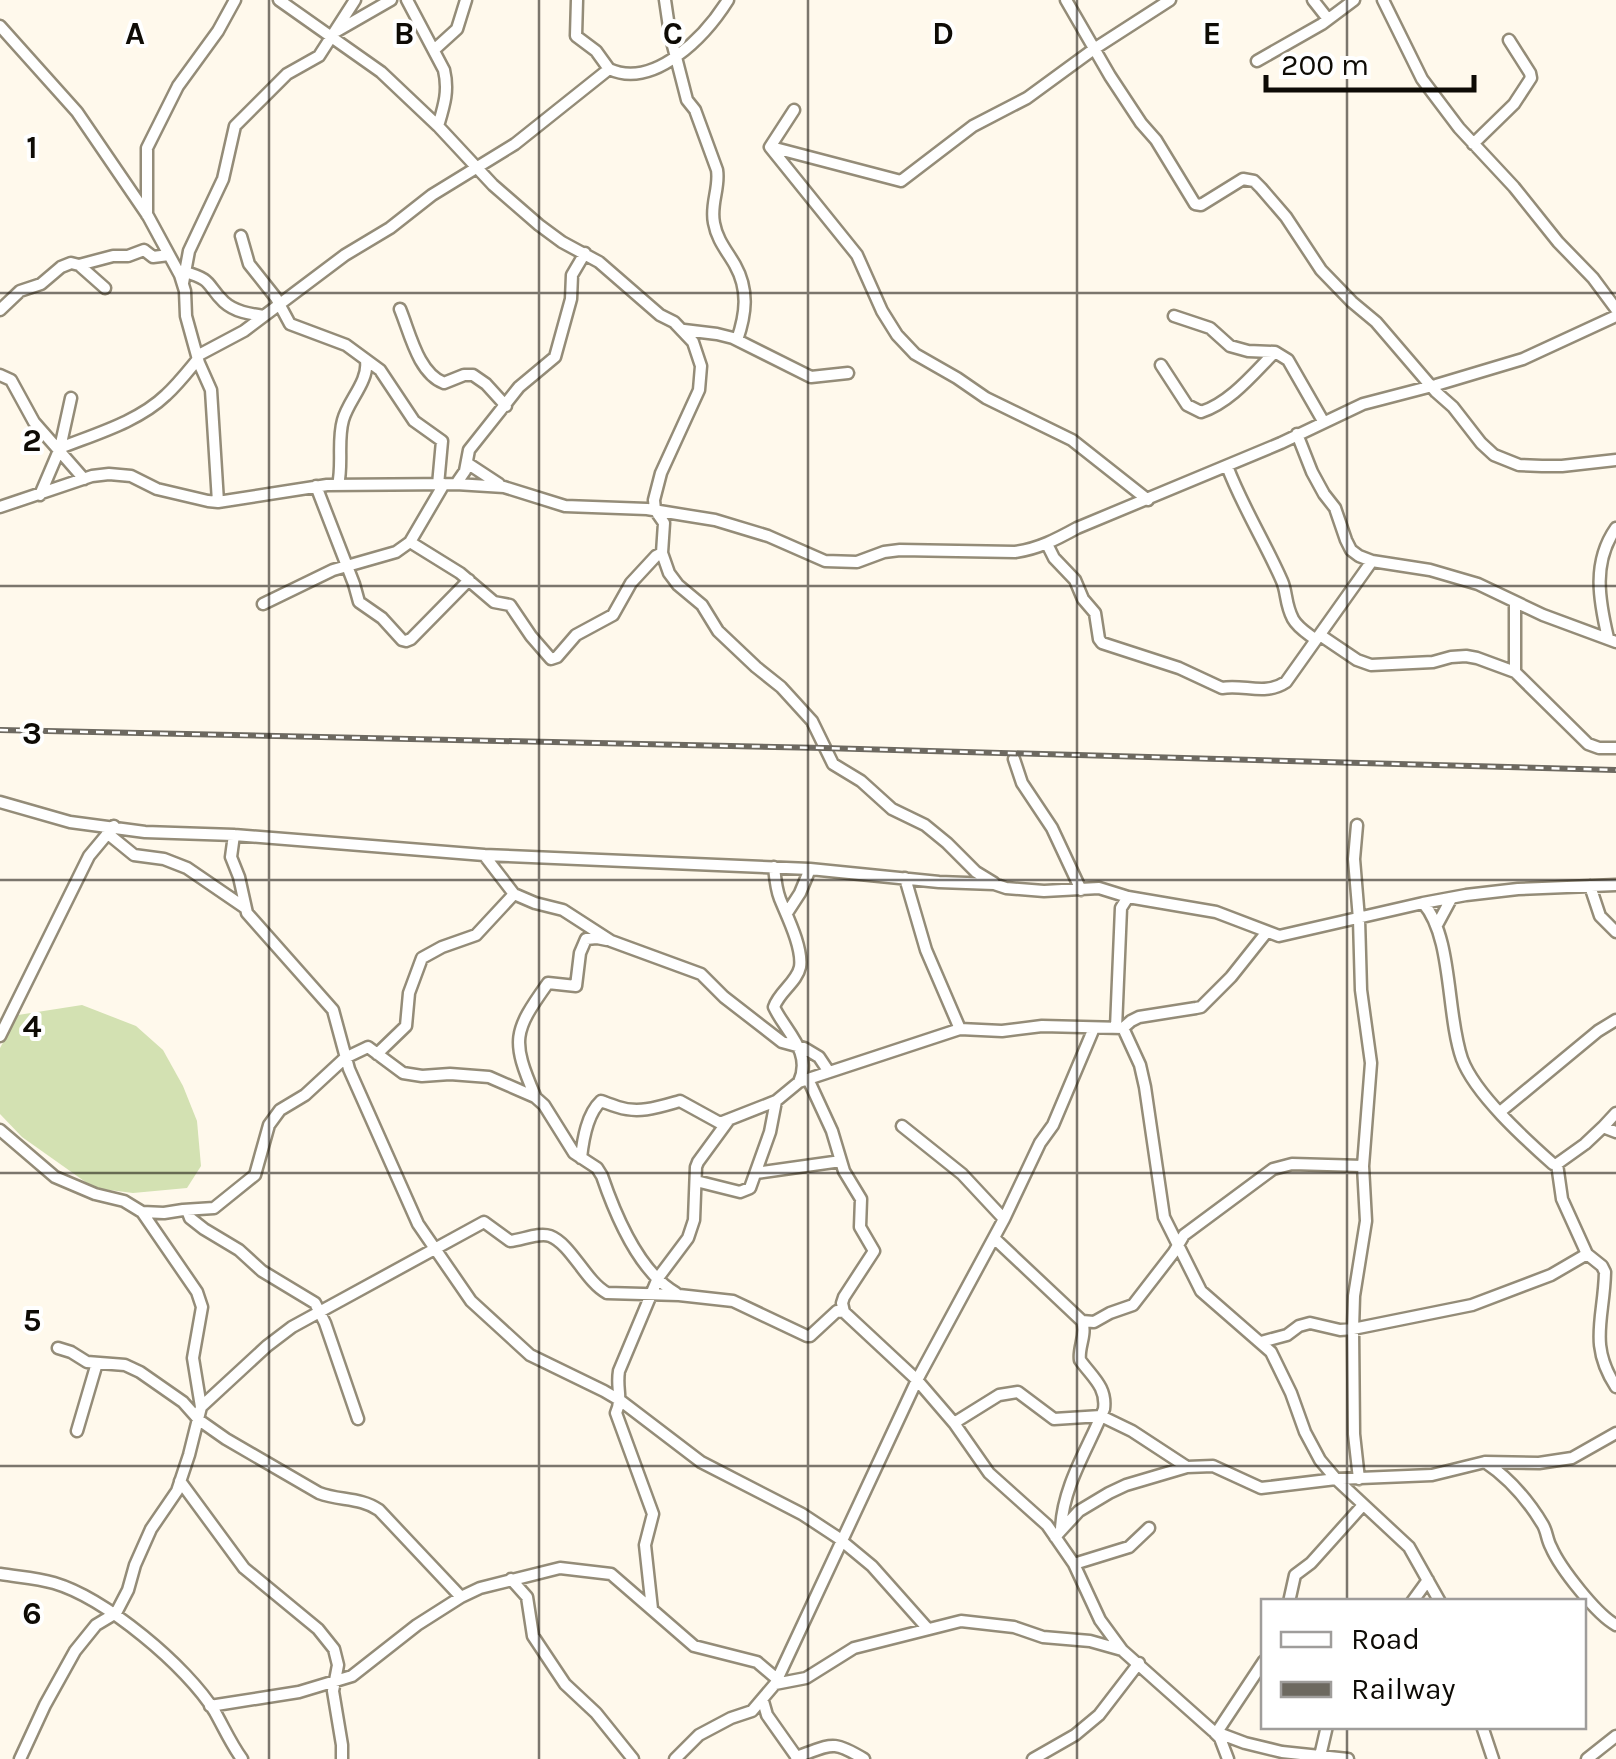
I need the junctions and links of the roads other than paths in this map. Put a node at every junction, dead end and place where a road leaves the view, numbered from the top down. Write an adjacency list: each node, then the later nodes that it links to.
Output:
1 (235, 0): 29 (street)
2 (279, 0): 17 (street)
3 (355, 0): 17 (street)
4 (391, 0): 17 (street)
5 (408, 0): 19 (street)
6 (466, 0): 19 (street)
7 (577, 0): 23 (street)
8 (665, 0): 21 (street)
9 (728, 0): 21 (street)
10 (1066, 0): 20 (street)
11 (1170, 0): 20 (street)
12 (1313, 0): 15 (street)
13 (1354, 0): 15 (street)
14 (1383, 0): 26 (street)
15 (1328, 19): 22 (street)
16 (0, 26): 29 (street)
17 (334, 35): 25 (street); 34 (street)
18 (1509, 40): 26 (street)
19 (434, 48): 25 (street)
20 (1094, 49): 27 (street); 50 (street)
21 (677, 56): 23 (street); 43 (street)
22 (1257, 61)
23 (609, 69): 28 (street)
24 (794, 110): 27 (street)
25 (438, 126): 28 (street)
26 (1473, 144): 39 (street)
27 (770, 147): 65 (street)
28 (476, 167): 31 (street); 36 (street)
29 (148, 216): 32 (street)
30 (241, 236): 36 (street)
31 (584, 253): 42 (street); 52 (street)
32 (170, 254): 33 (street); 34 (street)
33 (78, 265): 35 (street); 38 (street)
34 (184, 278): 40 (street); 45 (street)
35 (104, 288)
36 (279, 304): 40 (street); 46 (street)
37 (400, 309): 52 (street)
38 (0, 310)
39 (1616, 312): 50 (street)
40 (264, 316): 45 (street)
41 (1174, 316): 44 (street)
42 (683, 330): 43 (street); 68 (street)
43 (737, 340): 48 (street)
44 (1275, 352): 47 (street); 53 (street)
45 (198, 358): 55 (street); 66 (street)
46 (366, 360): 60 (street); 61 (street)
47 (1161, 366)
48 (848, 373)
49 (0, 375): 55 (street)
50 (1432, 386): 53 (street); 56 (street)
51 (71, 398): 55 (street)
52 (506, 406): 57 (street)
53 (1323, 421): 54 (street)
54 (1298, 434): 58 (street); 73 (street)
55 (59, 450): 59 (street); 64 (street)
56 (1616, 460)
57 (467, 463): 60 (street); 63 (street)
58 (1227, 466): 65 (street); 78 (street)
59 (84, 479): 64 (street); 66 (street)
60 (446, 484): 61 (street); 63 (street); 70 (street)
61 (338, 485): 62 (street)
62 (316, 486): 66 (street); 74 (street)
63 (504, 486): 68 (street)
64 (40, 495): 67 (street)
65 (1148, 500): 71 (street)
66 (218, 502)
67 (0, 507)
68 (655, 510): 71 (street); 72 (street)
69 (1616, 528): 79 (street)
70 (410, 542): 74 (street); 75 (street)
71 (1047, 544): 78 (street)
72 (662, 553): 75 (street); 91 (street)
73 (1372, 561): 76 (street); 78 (street)
74 (347, 566): 75 (street); 77 (street)
75 (469, 580)
76 (1515, 602): 79 (street); 80 (street)
77 (263, 604)
78 (1318, 638): 80 (street)
79 (1612, 640)
80 (1516, 672): 81 (street)
81 (1616, 748)
82 (1014, 759): 94 (street)
83 (0, 802): 85 (street)
84 (1356, 824): 103 (street)
85 (110, 830): 86 (street); 100 (street); 112 (street)
86 (234, 835): 87 (street); 100 (street)
87 (484, 855): 88 (street); 96 (street)
88 (774, 867): 89 (street); 102 (street)
89 (810, 869): 90 (street); 102 (street)
90 (905, 878): 91 (street); 111 (street)
91 (994, 884): 94 (street)
92 (1590, 886): 93 (street); 98 (street); 105 (street)
93 (1616, 886)
94 (1081, 890): 95 (street)
95 (1111, 892): 97 (street); 101 (street)
96 (514, 894): 107 (street); 114 (street)
97 (1128, 897): 101 (street); 106 (street)
98 (1451, 898): 99 (street); 104 (street)
99 (1422, 903): 103 (street); 104 (street)
100 (244, 906): 115 (street)
101 (1121, 908): 110 (street)
102 (788, 912): 113 (street)
103 (1359, 919): 106 (street); 130 (street)
104 (1437, 925): 120 (street)
105 (1616, 932)
106 (1266, 933): 110 (street)
107 (611, 941): 113 (street); 118 (street)
108 (1616, 1020): 120 (street)
109 (1094, 1028): 110 (street); 111 (street); 135 (street)
110 (1119, 1028): 137 (street)
111 (960, 1030): 116 (street)
112 (0, 1036)
113 (797, 1046): 116 (street); 117 (street)
114 (377, 1054): 115 (street); 118 (street)
115 (345, 1058): 133 (street); 138 (street)
116 (830, 1072): 117 (street)
117 (803, 1080): 119 (street); 128 (street)
118 (535, 1097): 127 (street)
119 (776, 1101): 122 (street); 131 (street)
120 (1500, 1112): 129 (street)
121 (1616, 1113): 124 (street)
122 (729, 1120): 127 (street); 132 (street)
123 (902, 1126): 135 (street)
124 (1603, 1127): 126 (street); 129 (street)
125 (0, 1130): 134 (street)
126 (1616, 1132)
127 (581, 1158): 140 (street)
128 (841, 1161): 131 (street); 144 (street)
129 (1556, 1164): 139 (street)
130 (1363, 1166): 137 (street); 146 (street)
131 (756, 1173): 132 (street)
132 (696, 1181): 140 (street)
133 (187, 1210): 134 (street); 143 (street)
134 (142, 1212): 155 (street)
135 (1004, 1219): 136 (street)
136 (994, 1238): 145 (street); 150 (street)
137 (1176, 1245): 145 (street); 147 (street)
138 (436, 1248): 141 (street); 143 (street); 153 (street)
139 (1588, 1254): 146 (street); 152 (street)
140 (658, 1278): 141 (street); 142 (street)
141 (652, 1295): 142 (street); 151 (street)
142 (679, 1295): 144 (street)
143 (319, 1310): 155 (street); 157 (street)
144 (844, 1312): 150 (street)
145 (1082, 1322): 156 (street)
146 (1353, 1330): 147 (street); 167 (street)
147 (1262, 1342): 166 (street)
148 (58, 1348): 149 (street)
149 (98, 1363): 158 (street); 160 (street)
150 (917, 1380): 159 (street); 172 (street)
151 (616, 1386): 153 (street); 154 (street)
152 (1616, 1387)
153 (604, 1390): 154 (street)
154 (621, 1400): 172 (street); 181 (street)
155 (201, 1407): 158 (street)
156 (1101, 1416): 159 (street); 164 (street); 171 (street)
157 (358, 1418)
158 (198, 1420): 168 (street); 177 (street)
159 (954, 1423): 171 (street)
160 (77, 1430)
161 (1616, 1433): 163 (street)
162 (1485, 1462): 163 (street); 165 (street); 167 (street)
163 (1524, 1464): 165 (street)
164 (1187, 1468): 166 (street); 171 (street)
165 (1507, 1476): 184 (street)
166 (1336, 1479): 167 (street); 169 (street)
167 (1359, 1479)
168 (180, 1481): 182 (street); 190 (street)
169 (1364, 1505): 176 (street); 178 (street)
170 (1150, 1528): 173 (street)
171 (1058, 1533): 173 (street)
172 (841, 1540): 185 (street); 191 (street)
173 (1074, 1564): 183 (street)
174 (0, 1574): 182 (street)
175 (511, 1580): 177 (street); 181 (street); 206 (street)
176 (1428, 1580): 179 (street); 180 (street)
177 (461, 1597): 190 (street)
178 (1291, 1599)
179 (1414, 1599)
180 (1438, 1599)
181 (652, 1611): 191 (street)
182 (116, 1614): 193 (street); 203 (street)
183 (1100, 1620): 186 (street); 187 (street)
184 (1616, 1625)
185 (928, 1629): 186 (street); 191 (street)
186 (1090, 1641): 187 (street)
187 (1122, 1650): 188 (street)
188 (1138, 1663): 198 (street); 209 (street)
189 (1261, 1665): 198 (street)
190 (336, 1682): 193 (street); 205 (street)
191 (776, 1682): 192 (street)
192 (763, 1701): 194 (street); 195 (street)
193 (210, 1706): 204 (street)
194 (752, 1711): 195 (street); 207 (street)
195 (766, 1715): 202 (street)
196 (1327, 1729): 200 (street)
197 (1483, 1729): 212 (street)
198 (1215, 1731): 201 (street); 210 (street)
199 (1616, 1736): 213 (street)
200 (1320, 1756): 201 (street); 211 (street)
201 (1301, 1757)
202 (797, 1758): 208 (street)
203 (20, 1759)
204 (242, 1759)
205 (342, 1759)
206 (633, 1759)
207 (675, 1759)
208 (864, 1759)
209 (1034, 1759)
210 (1228, 1759)
211 (1348, 1759)
212 (1494, 1759)
213 (1588, 1759)

